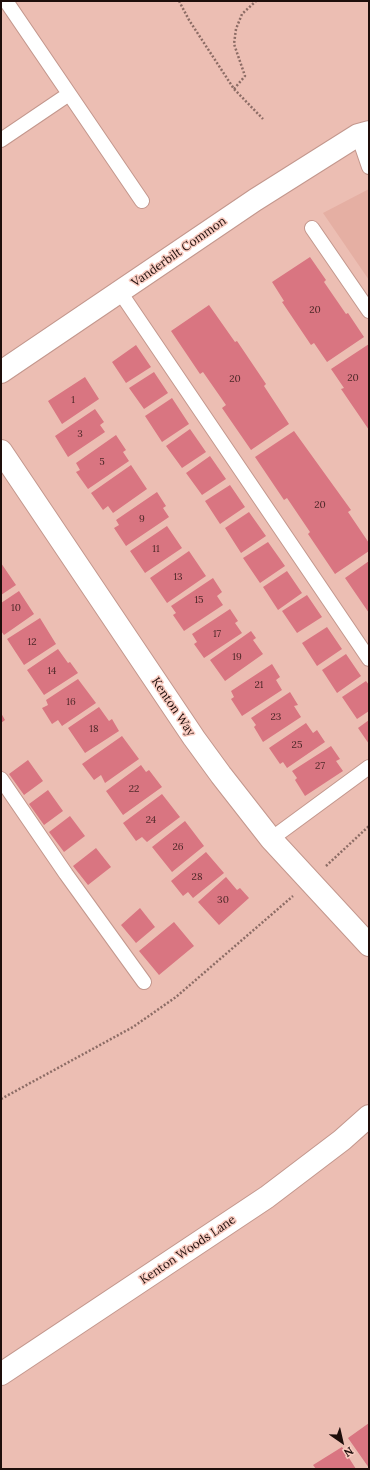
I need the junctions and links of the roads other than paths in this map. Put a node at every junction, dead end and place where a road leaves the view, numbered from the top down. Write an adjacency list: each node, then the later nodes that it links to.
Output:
1 (6, 1): 2 (lane)
2 (68, 94): 4 (lane); 6 (lane)
3 (365, 130): 5 (lane); 8 (street, Vanderbilt Common)
4 (1, 140)
5 (369, 166)
6 (142, 201)
7 (312, 228): 9 (lane)
8 (120, 292): 10 (street, Vanderbilt Common); 12 (lane)
9 (369, 311)
10 (1, 372)
11 (1, 451): 15 (street, Kenton Way)
12 (369, 659)
13 (369, 768): 15 (lane)
14 (1, 779): 17 (lane)
15 (271, 839): 16 (street, Kenton Way)
16 (369, 945)
17 (144, 982)
18 (369, 1116): 19 (street, Kenton Woods Lane)
19 (1, 1374)

